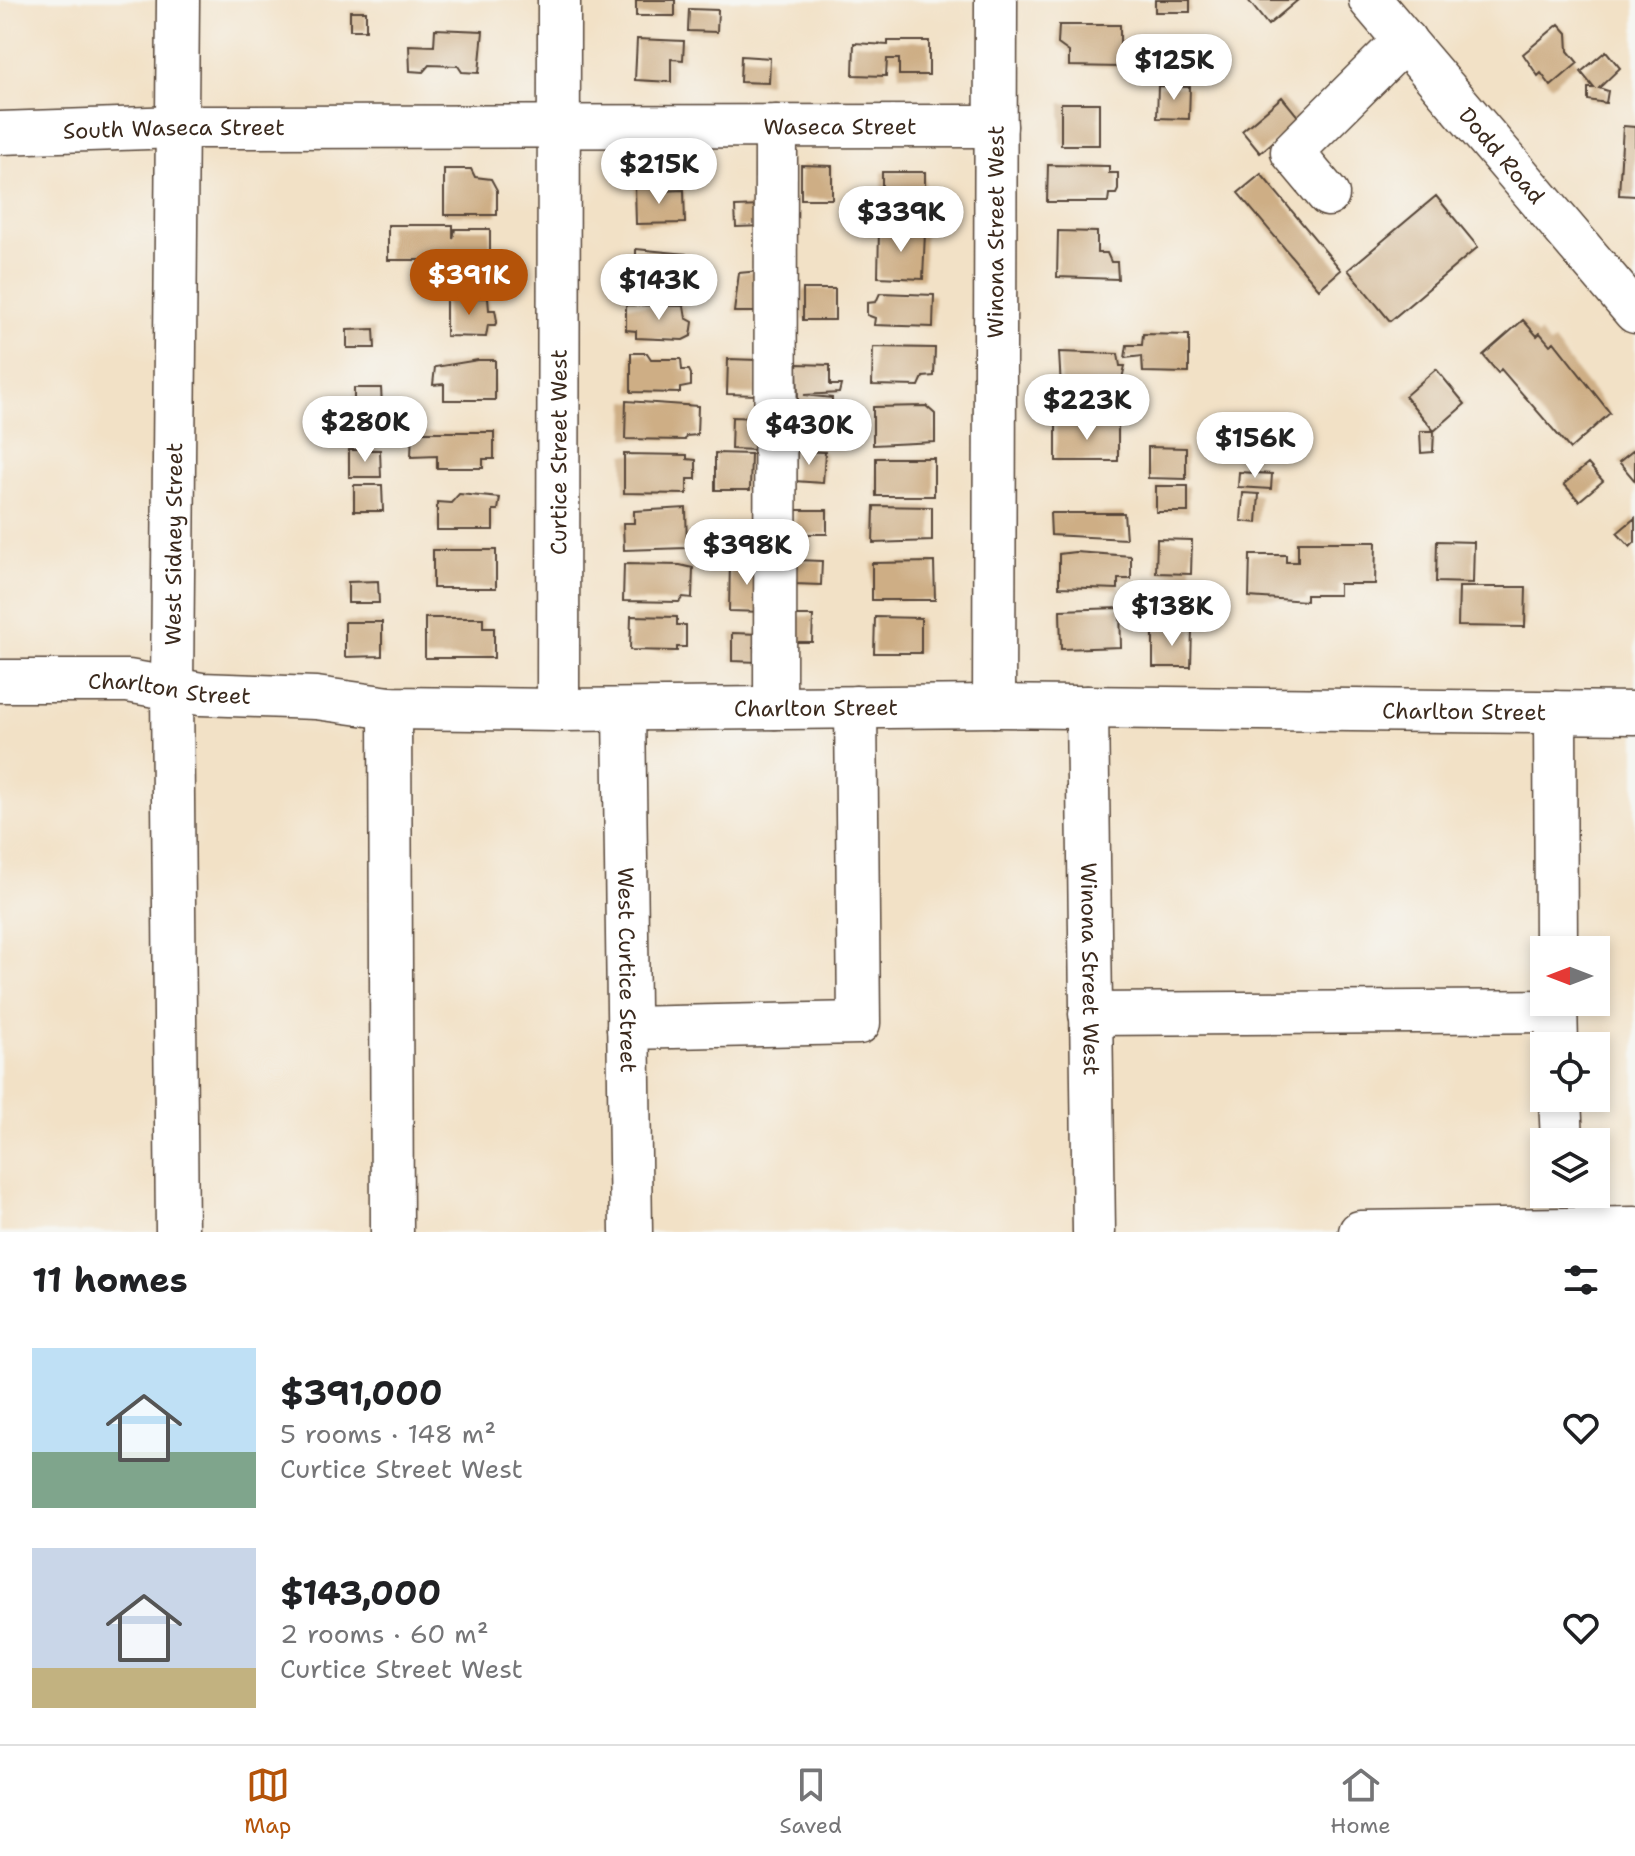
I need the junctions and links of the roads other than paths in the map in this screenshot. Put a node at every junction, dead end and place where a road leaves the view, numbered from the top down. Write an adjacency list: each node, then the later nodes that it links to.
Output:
1 (178, 0): 8 (street, West Sidney Street)
2 (559, 0): 10 (street, Curtice Street West)
3 (996, 0): 7 (street, Winona Street West)
4 (1370, 0): 5 (street, Dodd Road)
5 (1405, 40): 12 (street); 13 (street, Dodd Road)
6 (776, 126): 7 (street, Waseca Street); 10 (street, Waseca Street); 21 (street)
7 (996, 126): 17 (street, Winona Street West)
8 (178, 127): 9 (street, South Waseca Street); 11 (street, South Waseca Street); 16 (street, West Sidney Street)
9 (347, 127): 10 (street, Waseca Street)
10 (558, 128): 22 (street, Curtice Street West)
11 (0, 133)
12 (1328, 195)
13 (1620, 265): 14 (street, Dodd Road)
14 (1635, 312)
15 (0, 681): 16 (street, Charlton Street)
16 (172, 690): 20 (street, Charlton Street); 32 (street, West Sidney Street)
17 (994, 706): 18 (street, Charlton Street); 19 (street, Charlton Street)
18 (856, 707): 21 (street, Charlton Street); 29 (street)
19 (1087, 707): 24 (street, Charlton Street); 27 (street, Winona Street West)
20 (390, 708): 22 (street, Charlton Street); 33 (street)
21 (775, 708): 23 (street, Charlton Street)
22 (558, 710): 23 (street, Charlton Street)
23 (624, 710): 29 (street, West Curtice Street)
24 (1555, 712): 25 (street, Charlton Street); 26 (street)
25 (1635, 713)
26 (1556, 936)
27 (1090, 1014): 28 (street); 35 (street, Winona Street West)
28 (1556, 1020)
29 (628, 1028): 34 (street, West Curtice Street)
30 (1565, 1219): 31 (street); 36 (street)
31 (1635, 1228)
32 (177, 1232)
33 (392, 1232)
34 (631, 1232)
35 (1094, 1232)
36 (1360, 1232)

